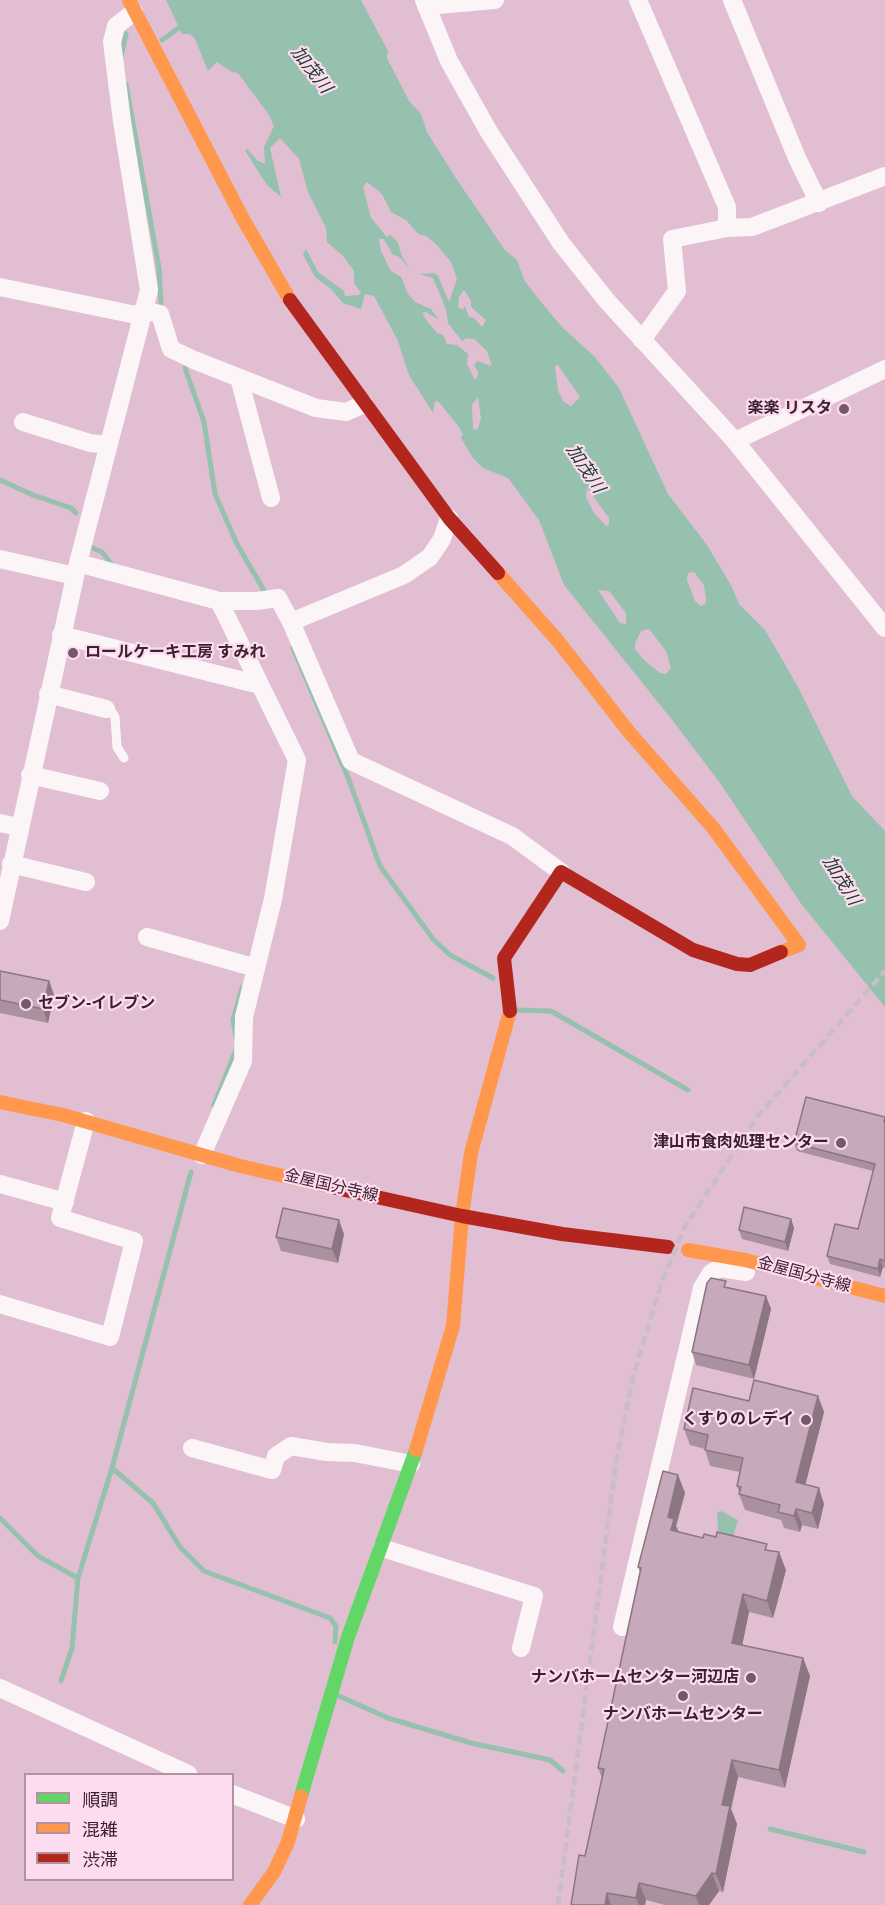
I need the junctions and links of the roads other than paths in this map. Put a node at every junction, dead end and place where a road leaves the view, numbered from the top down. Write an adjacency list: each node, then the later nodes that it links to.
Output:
1 (495, 0): 4 (street)
2 (638, 0): 8 (street)
3 (732, 0): 7 (street)
4 (425, 3): 11 (street)
5 (132, 6): 10 (street); 14 (street)
6 (885, 176): 7 (street)
7 (819, 203): 8 (street)
8 (727, 228): 11 (street)
9 (0, 287): 10 (street)
10 (142, 313): 13 (street); 17 (street)
11 (642, 340): 16 (street)
12 (884, 371): 16 (street)
13 (239, 378): 14 (street); 18 (street)
14 (364, 405): 19 (street)
15 (23, 422): 17 (street)
16 (735, 441): 24 (street)
17 (108, 445): 21 (street)
18 (271, 498)
19 (449, 518): 23 (street); 35 (street)
20 (0, 559): 21 (street)
21 (76, 569): 22 (street); 25 (street)
22 (219, 601): 23 (street); 26 (street)
23 (291, 622): 35 (street)
24 (885, 628)
25 (61, 635): 26 (street); 27 (street)
26 (260, 685): 39 (street)
27 (48, 694): 28 (street); 30 (street)
28 (106, 709): 29 (lane)
29 (124, 758)
30 (30, 775): 31 (street); 33 (street)
31 (100, 791)
32 (0, 823): 33 (street)
33 (19, 827): 34 (street)
34 (12, 864): 36 (street); 37 (street)
35 (561, 872): 45 (street)
36 (87, 882)
37 (0, 921)
38 (147, 937): 39 (street)
39 (256, 968): 42 (street)
40 (0, 1102): 41 (street, 金屋国分寺線)
41 (86, 1121): 42 (street, 金屋国分寺線); 44 (street)
42 (202, 1155): 45 (street, 金屋国分寺線)
43 (0, 1184): 44 (street)
44 (65, 1202): 50 (street)
45 (462, 1216): 46 (street, 金屋国分寺線); 52 (street)
46 (668, 1247)
47 (688, 1250): 48 (street, 金屋国分寺線)
48 (860, 1290): 49 (street, 金屋国分寺線); 54 (street)
49 (885, 1296)
50 (0, 1304)
51 (192, 1448): 52 (street)
52 (411, 1464): 53 (street)
53 (382, 1548): 55 (street); 59 (street)
54 (622, 1627)
55 (521, 1648)
56 (0, 1688): 57 (street)
57 (186, 1773)
58 (234, 1795): 59 (street)
59 (296, 1819): 60 (street)
60 (250, 1905)

